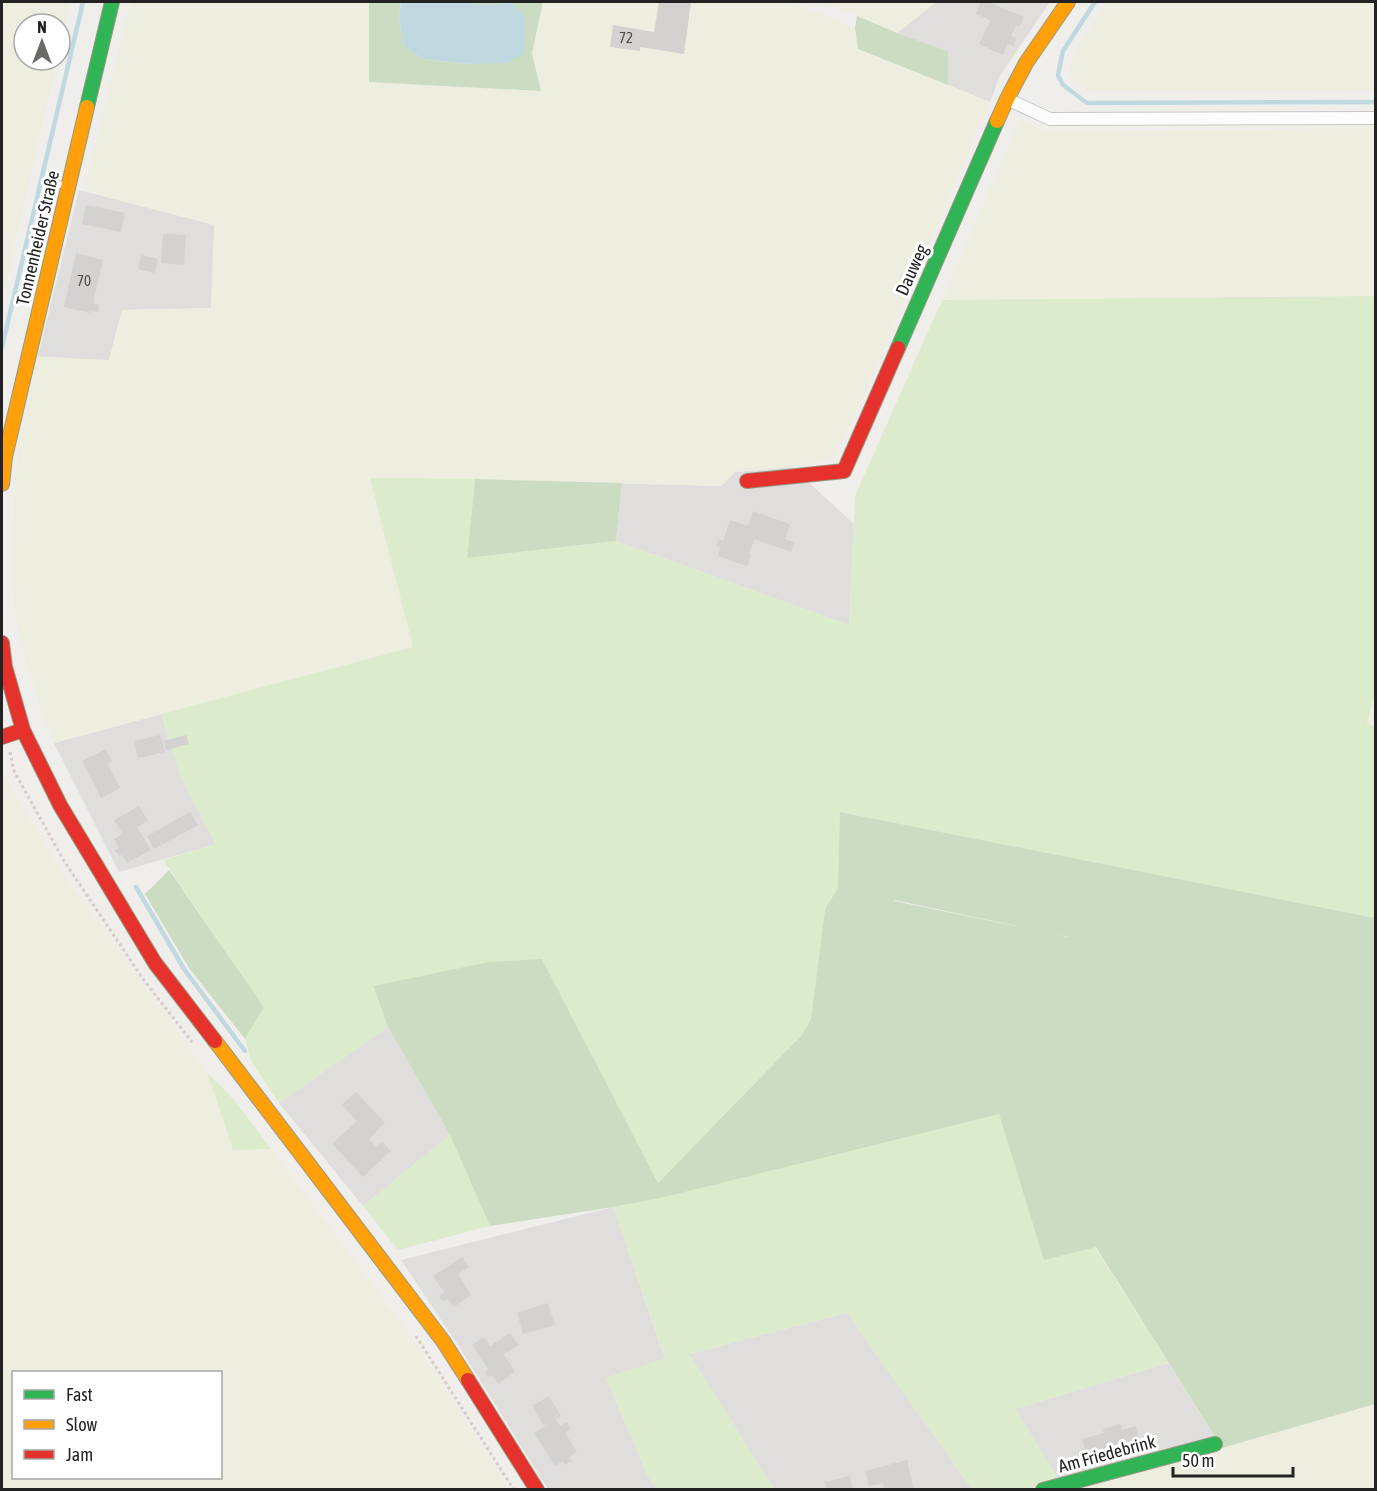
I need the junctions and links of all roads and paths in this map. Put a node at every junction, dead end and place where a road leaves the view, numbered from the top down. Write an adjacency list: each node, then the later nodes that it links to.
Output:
1 (112, 2): 6 (street, Tonnenheider Straße)
2 (1068, 2): 3 (street, Dauweg)
3 (1006, 99): 4 (street); 7 (street, Dauweg)
4 (1376, 118)
5 (53, 183): 6 (lane)
6 (69, 186): 8 (street, Tonnenheider Straße)
7 (747, 481)
8 (2, 484)
9 (2, 643): 10 (street)
10 (23, 730): 11 (street); 13 (street)
11 (2, 736)
12 (1215, 1444): 14 (street, Am Friedebrink)
13 (537, 1490)
14 (1043, 1490)

